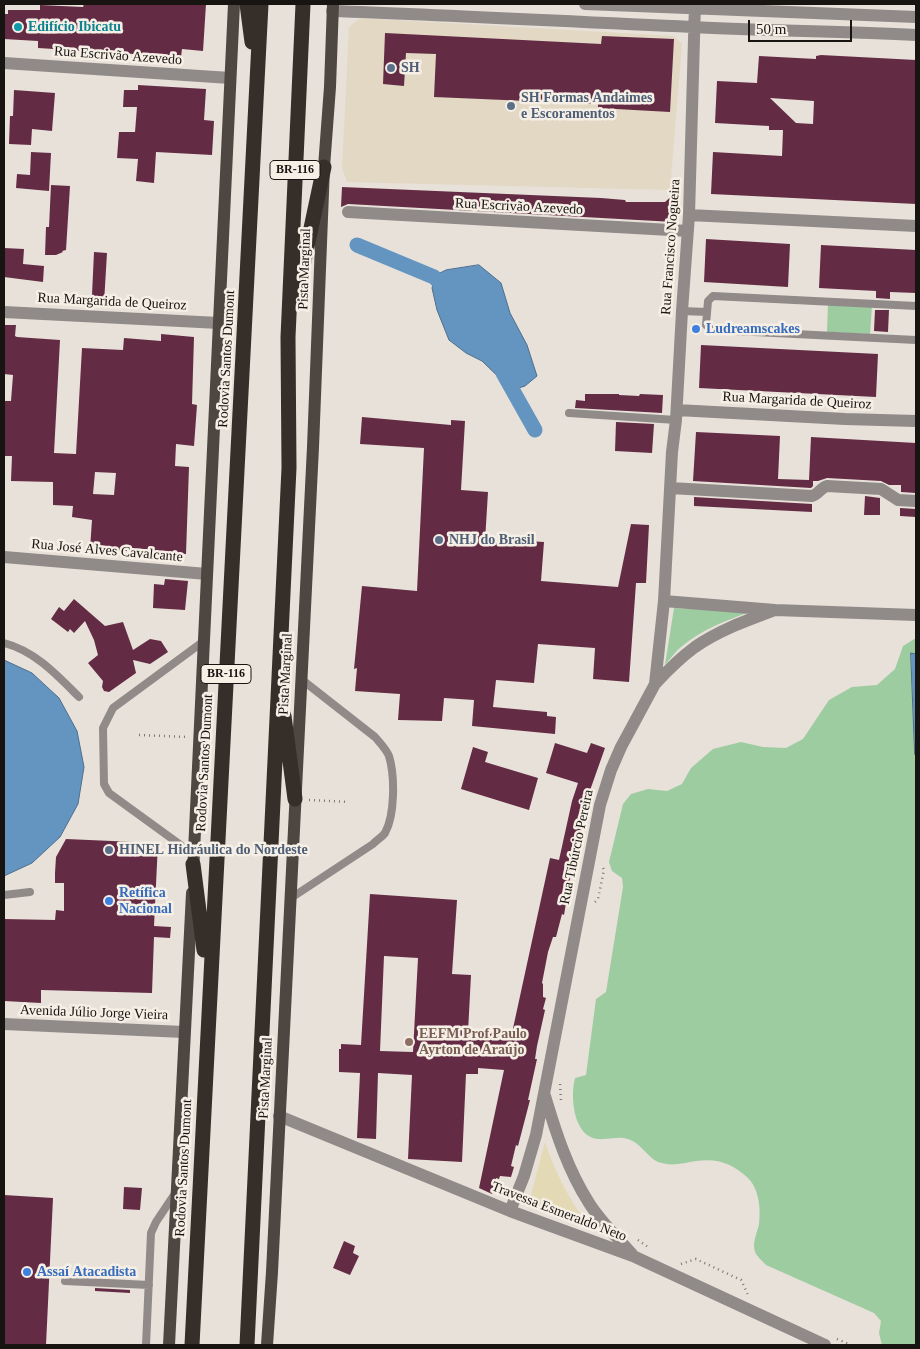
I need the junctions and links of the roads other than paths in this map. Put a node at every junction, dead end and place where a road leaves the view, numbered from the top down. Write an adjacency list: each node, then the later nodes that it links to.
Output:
1 (234, 4): 16 (main road, BR-116)
2 (246, 4): 17 (highway)
3 (260, 4): 17 (highway, Rodovia Santos Dumont / BR-116)
4 (303, 4): 28 (highway, BR-116)
5 (586, 4): 7 (street)
6 (332, 7): 11 (street); 18 (main road, Pista Marginal / BR-116)
7 (695, 7): 8 (street); 11 (street, Rua Francisco Nogueira)
8 (837, 14): 9 (street); 12 (street)
9 (893, 16): 10 (street); 13 (street)
10 (916, 17)
11 (693, 28): 12 (street); 20 (street, Rua Francisco Nogueira)
12 (837, 31): 13 (street)
13 (893, 34): 14 (street)
14 (916, 35)
15 (4, 63): 16 (street, Rua Escrivão Azevedo)
16 (230, 78): 27 (main road, BR-116)
17 (257, 78): 51 (highway, Rodovia Santos Dumont / BR-116)
18 (324, 167): 28 (highway); 43 (main road, Pista Marginal / BR-116)
19 (348, 212): 22 (street, Rua Escrivão Azevedo)
20 (690, 215): 21 (street); 22 (street, Rua Francisco Nogueira)
21 (916, 226)
22 (688, 231): 24 (street, Rua Francisco Nogueira)
23 (916, 306): 26 (lane)
24 (682, 311): 26 (lane); 31 (street, Rua Francisco Nogueira)
25 (4, 312): 27 (street, Rua Margarida de Queiroz)
26 (707, 312): 29 (lane)
27 (219, 322): 36 (main road, BR-116)
28 (288, 337): 42 (highway, BR-116)
29 (916, 340)
30 (569, 412): 31 (lane)
31 (676, 415): 32 (street, Rua Margarida de Queiroz); 33 (street, Rua Francisco Nogueira)
32 (916, 421)
33 (670, 490): 34 (street); 37 (street, Rua Tibúrcio Pereira)
34 (916, 501)
35 (4, 557): 36 (street, Rua José Alves Cavalcante)
36 (207, 574): 40 (main road, BR-116)
37 (664, 601): 38 (street); 44 (street, Rua Tibúrcio Pereira)
38 (775, 610): 39 (street); 44 (street)
39 (916, 615)
40 (204, 640): 47 (main road, BR-116); 47 (lane)
41 (4, 643): 45 (lane)
42 (279, 679): 46 (highway); 65 (highway, BR-116)
43 (301, 679): 46 (main road, Pista Marginal / BR-116); 50 (lane)
44 (655, 684): 54 (street, Rua Tibúrcio Pereira)
45 (79, 697)
46 (302, 799): 50 (main road, Pista Marginal / BR-116)
47 (193, 859): 51 (highway); 53 (main road, BR-116)
48 (30, 892): 49 (lane)
49 (4, 895)
50 (291, 898): 55 (main road, Pista Marginal / BR-116)
51 (209, 989): 64 (highway, Rodovia Santos Dumont / BR-116)
52 (4, 1024): 53 (street, Avenida Júlio Jorge Vieira)
53 (184, 1032): 56 (main road, BR-116)
54 (544, 1093): 57 (street, Rua Tibúrcio Pereira); 58 (street)
55 (279, 1116): 57 (street, Travessa Esmeraldo Neto); 66 (main road, Pista Marginal / BR-116)
56 (177, 1190): 60 (lane); 63 (main road, BR-116)
57 (510, 1211): 58 (street, Travessa Esmeraldo Neto)
58 (633, 1256): 61 (street, Travessa Esmeraldo Neto)
59 (65, 1281): 60 (lane)
60 (149, 1285): 62 (lane)
61 (830, 1341)
62 (146, 1345)
63 (169, 1345)
64 (192, 1345)
65 (246, 1345)
66 (267, 1345)

